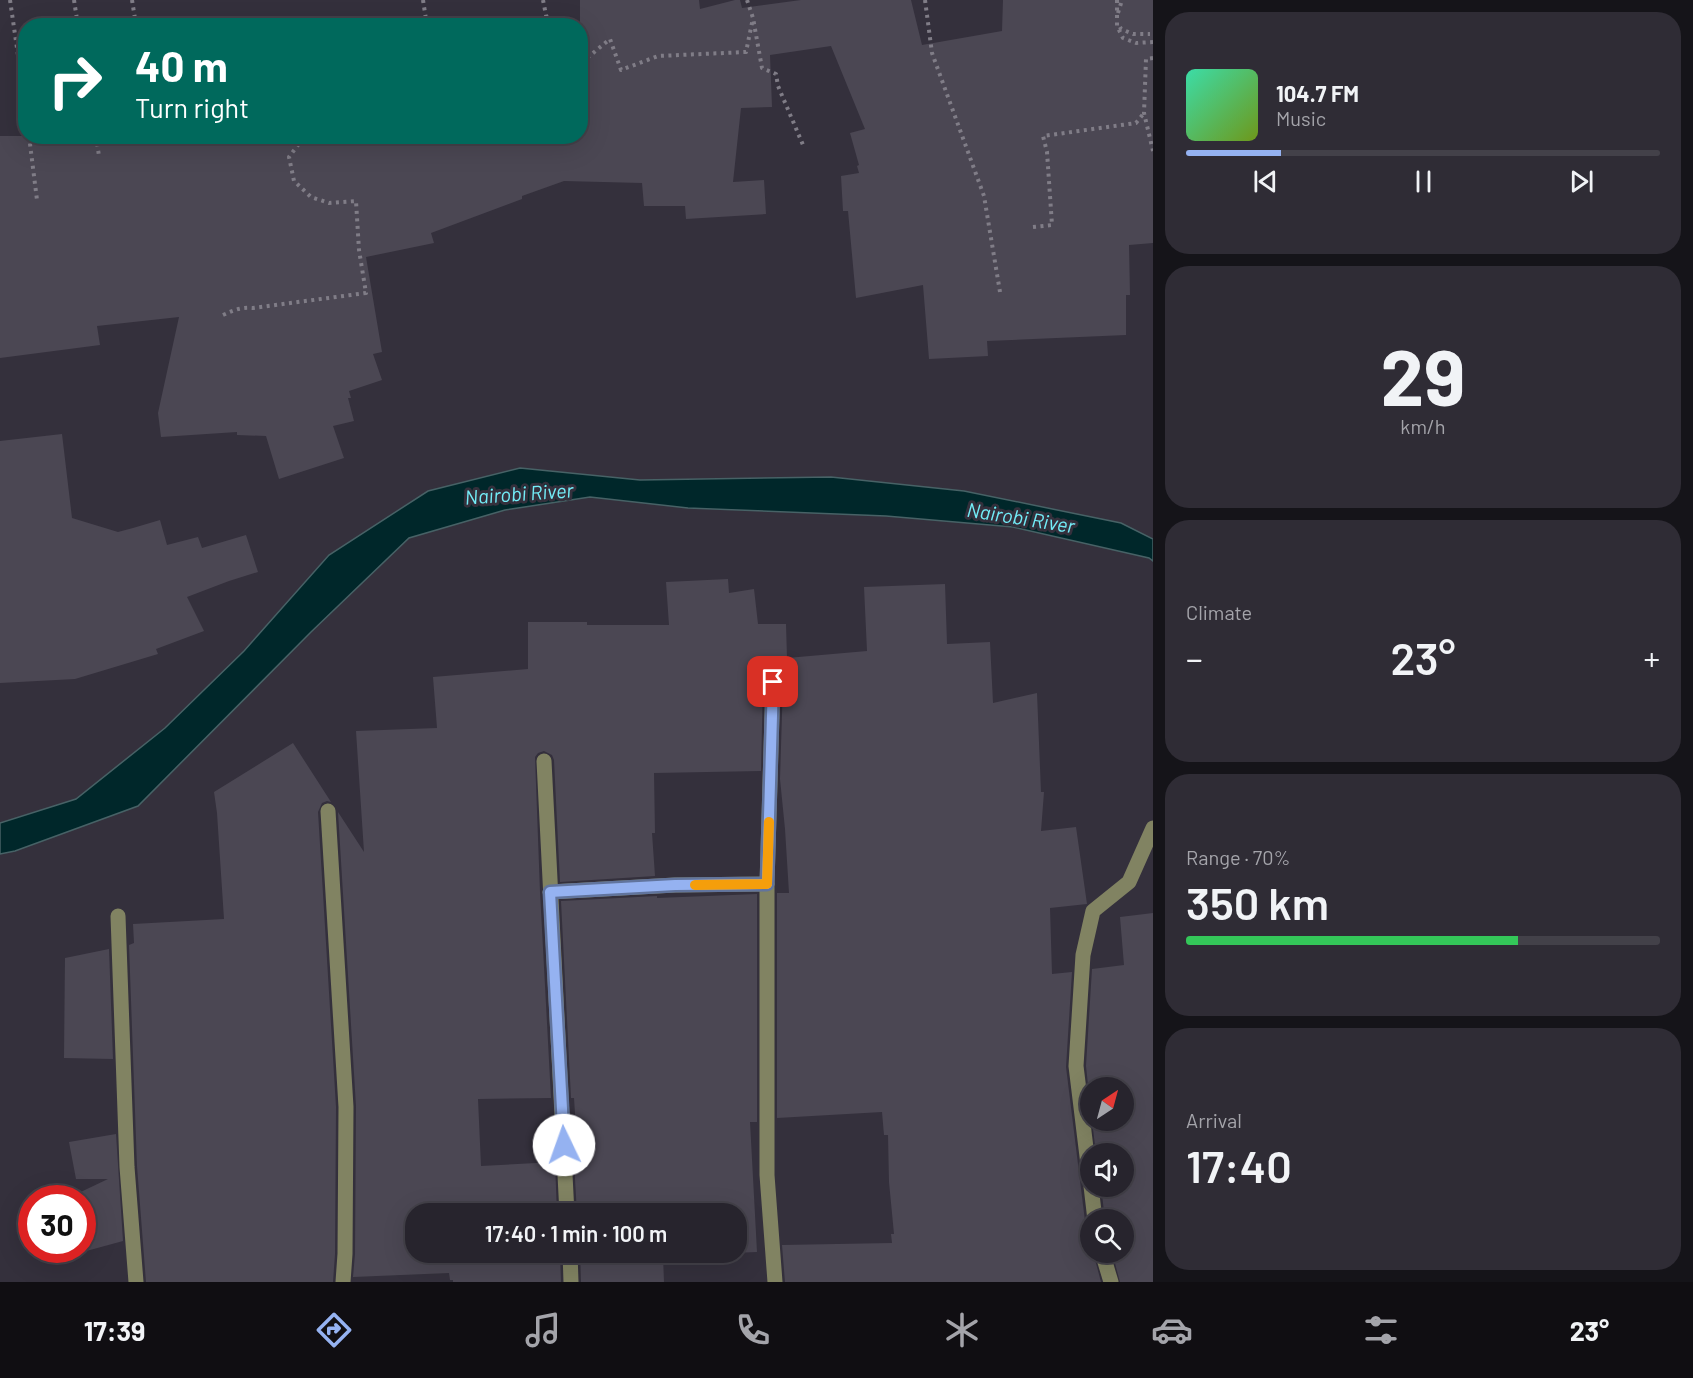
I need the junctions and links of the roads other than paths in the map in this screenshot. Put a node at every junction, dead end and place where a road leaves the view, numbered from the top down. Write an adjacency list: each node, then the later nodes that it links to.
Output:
1 (773, 682): 5 (street)
2 (544, 760): 6 (street)
3 (328, 811): 13 (street)
4 (1153, 828): 8 (street)
5 (767, 884): 6 (street); 15 (street)
6 (550, 892): 9 (street)
7 (118, 915): 12 (street)
8 (1085, 1143)
9 (566, 1203)
10 (570, 1263): 14 (street)
11 (1105, 1263): 16 (street)
12 (136, 1282)
13 (343, 1282)
14 (571, 1282)
15 (775, 1282)
16 (1111, 1282)

